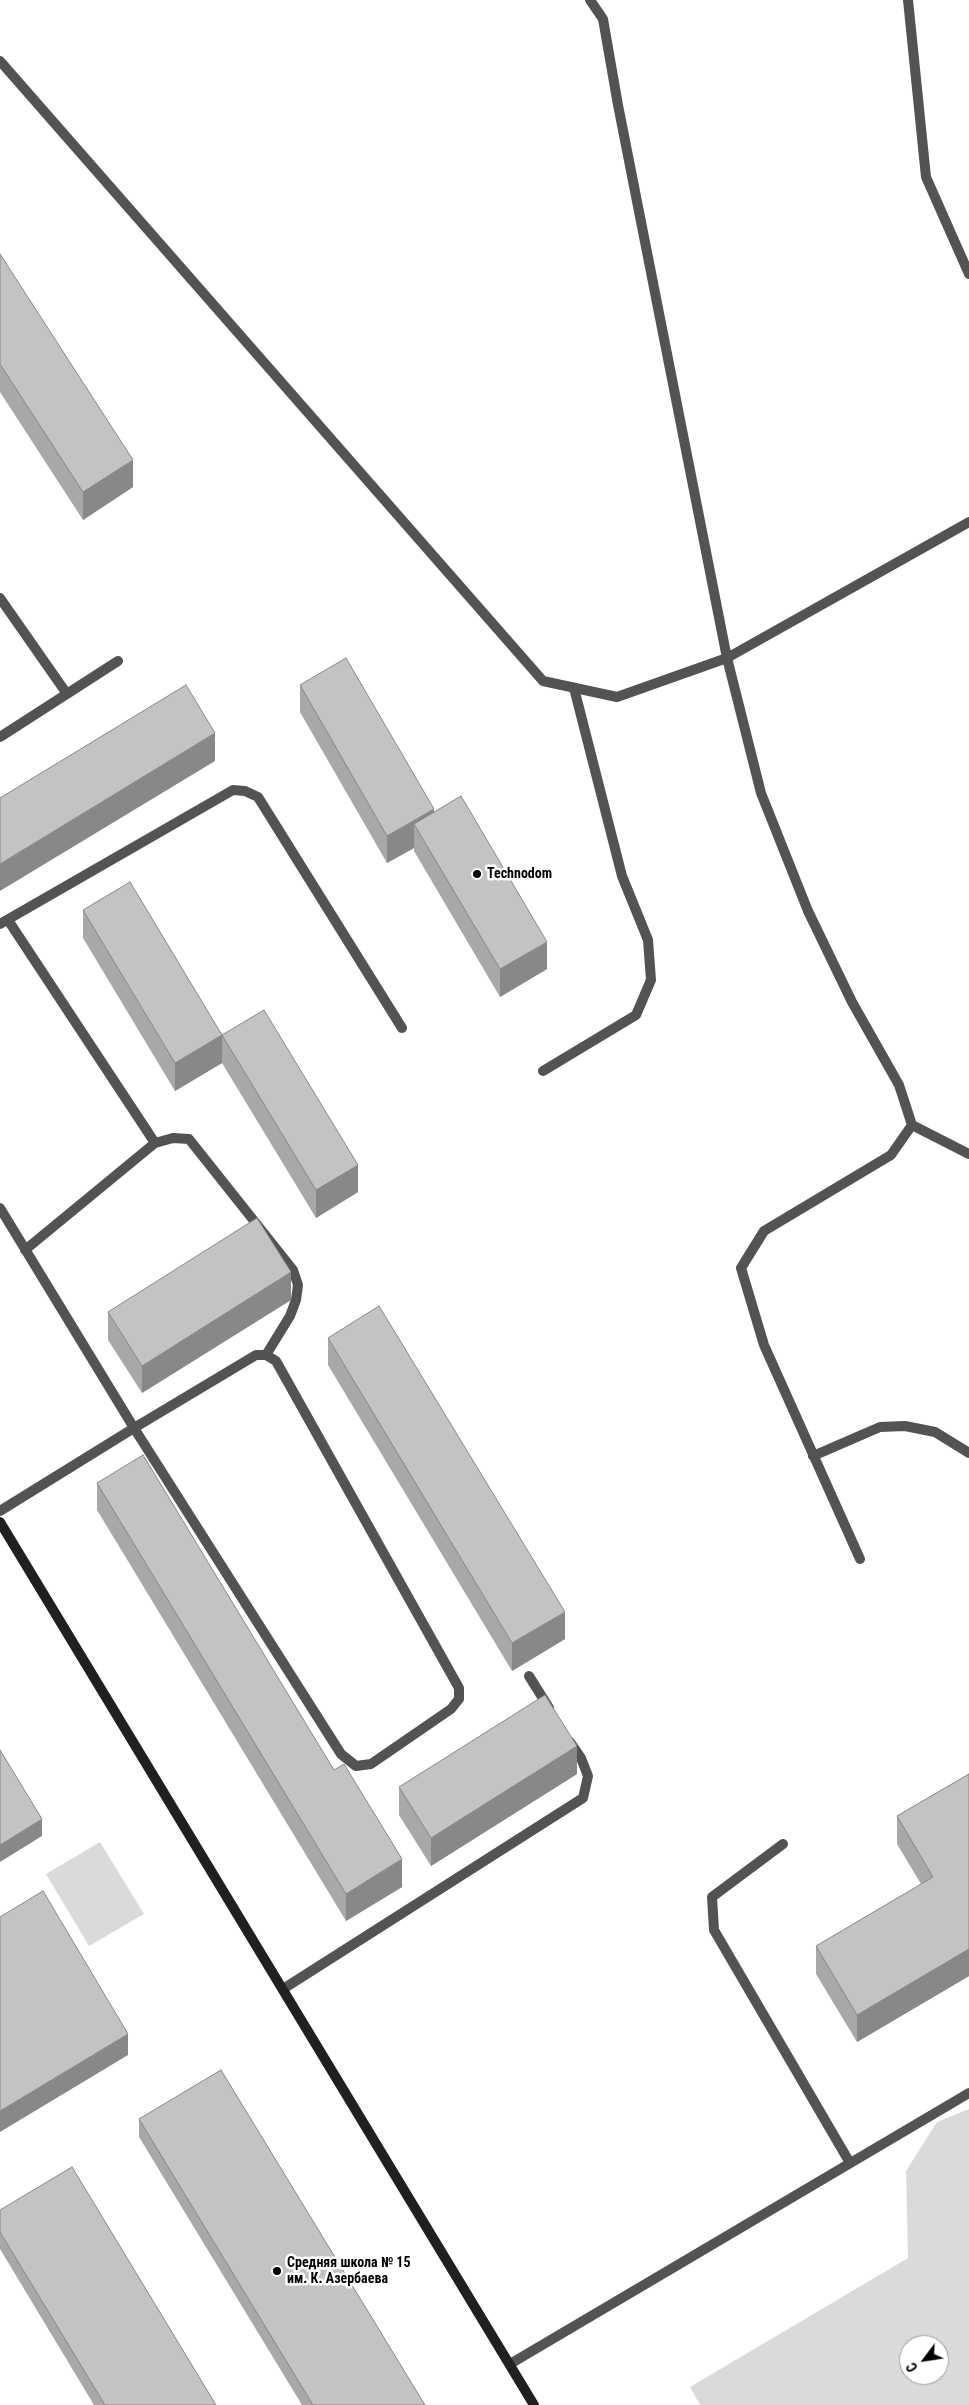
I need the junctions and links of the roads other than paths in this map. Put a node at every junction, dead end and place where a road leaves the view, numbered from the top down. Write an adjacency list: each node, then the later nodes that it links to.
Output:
1 (590, 0): 7 (street)
2 (908, 0): 4 (street)
3 (0, 61): 9 (street)
4 (969, 274)
5 (969, 522): 7 (street)
6 (0, 598): 10 (street)
7 (727, 658): 9 (street); 15 (street)
8 (118, 661): 10 (street)
9 (574, 688): 14 (street)
10 (67, 694): 11 (street)
11 (0, 737)
12 (4, 922): 13 (street); 16 (street)
13 (402, 1028)
14 (543, 1071)
15 (912, 1125): 17 (street); 23 (street)
16 (155, 1143): 19 (street); 20 (street)
17 (969, 1154)
18 (0, 1208): 19 (street)
19 (25, 1250): 21 (street)
20 (266, 1355): 21 (street); 21 (street)
21 (134, 1428): 24 (street)
22 (969, 1453): 23 (street)
23 (813, 1456): 26 (street)
24 (0, 1511)
25 (0, 1522): 31 (main road)
26 (860, 1559)
27 (529, 1676): 28 (street)
28 (555, 1717)
29 (565, 1734): 31 (street)
30 (783, 1844): 33 (street)
31 (283, 1989): 34 (main road)
32 (969, 2093): 33 (street)
33 (850, 2163): 34 (street)
34 (510, 2364): 35 (main road)
35 (534, 2405)

